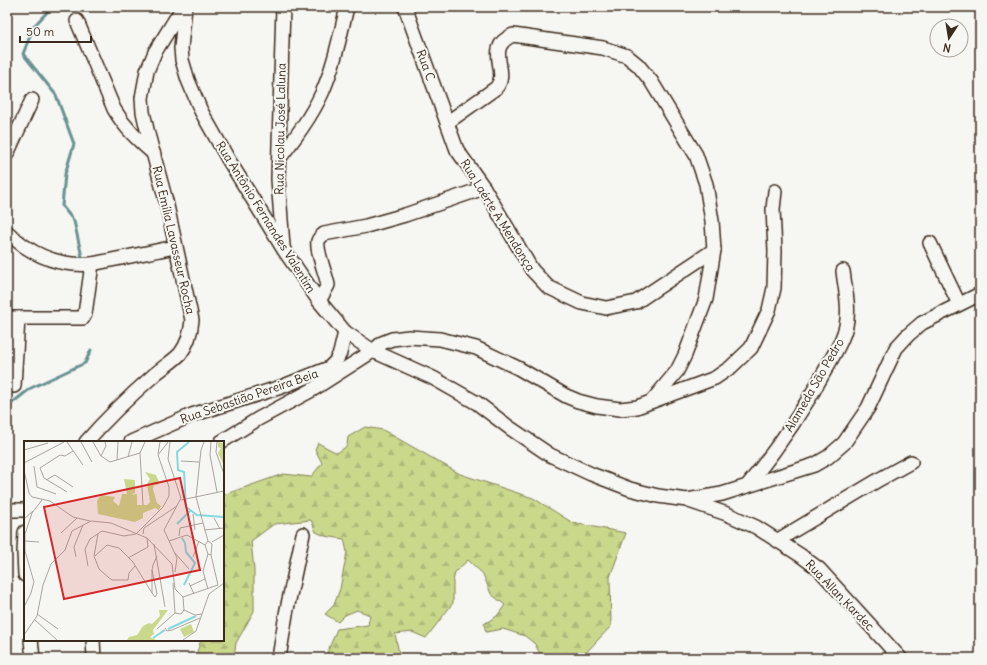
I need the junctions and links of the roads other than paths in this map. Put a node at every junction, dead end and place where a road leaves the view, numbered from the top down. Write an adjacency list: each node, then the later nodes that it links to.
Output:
1 (184, 7): 11 (street, Rua Emília Lavasseur Rocha); 18 (street, Rua Antônio Fernandes Valentim)
2 (283, 7): 12 (street, Rua Nicolau José Laluna)
3 (339, 7): 7 (street)
4 (346, 7): 7 (street)
5 (405, 7): 9 (street, Rua C)
6 (76, 21): 11 (street)
7 (331, 68): 12 (street)
8 (32, 100): 10 (street)
9 (448, 122): 13 (street, Rua Laérte A Mendonça); 19 (street)
10 (7, 154)
11 (154, 154): 17 (street, Rua Emília Lavasseur Rocha)
12 (278, 159): 18 (street, Rua Nicolau José Laluna)
13 (484, 188): 19 (street, Rua Laérte A Mendonça); 23 (street)
14 (775, 191): 29 (street)
15 (7, 232): 20 (street)
16 (930, 243): 24 (street)
17 (175, 247): 20 (street); 30 (street, Rua Emília Lavasseur Rocha)
18 (284, 250): 23 (street, Rua Antônio Fernandes Valentim)
19 (714, 250): 29 (street)
20 (92, 264): 25 (street)
21 (843, 271): 34 (street, Alameda São Pedro)
22 (980, 294): 24 (street, Rua Antônio Fernandes Valentim)
23 (319, 300): 26 (street, Rua Antônio Fernandes Valentim)
24 (959, 304): 34 (street, Rua Antônio Fernandes Valentim)
25 (13, 318): 28 (street)
26 (345, 332): 27 (street, Rua Antônio Fernandes Valentim); 31 (street, Rua Sebastião Pereira Beia)
27 (373, 351): 29 (street); 32 (street); 35 (street, Rua Antônio Fernandes Valentim)
28 (14, 386)
29 (651, 402)
30 (87, 441)
31 (134, 441)
32 (222, 441)
33 (911, 462): 39 (street)
34 (747, 486): 35 (street, Rua Antônio Fernandes Valentim)
35 (687, 500): 39 (street, Rua Allan Kardec)
36 (7, 510): 37 (street)
37 (24, 510)
38 (303, 534): 44 (street)
39 (778, 540): 45 (street, Rua Allan Kardec)
40 (32, 641): 42 (street)
41 (93, 641): 43 (street)
42 (33, 658)
43 (94, 658)
44 (279, 658)
45 (900, 658)

